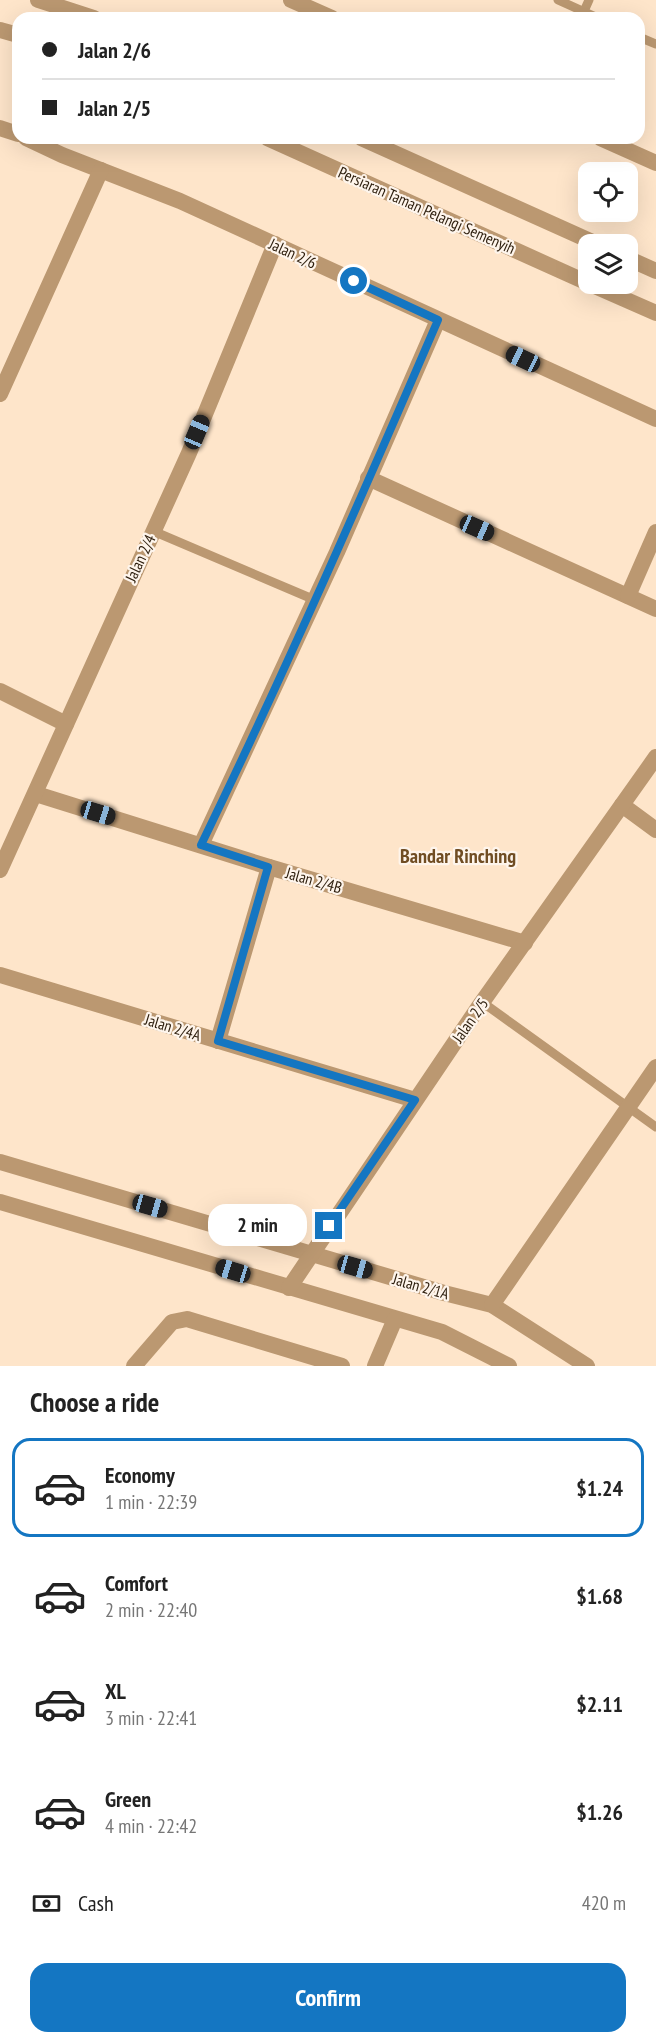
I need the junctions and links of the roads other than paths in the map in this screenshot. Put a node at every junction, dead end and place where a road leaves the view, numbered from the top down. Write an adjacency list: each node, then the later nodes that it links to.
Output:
1 (38, 0): 4 (street)
2 (291, 0): 5 (street)
3 (558, 0): 6 (lane)
4 (75, 12)
5 (318, 12)
6 (577, 12)
7 (40, 144): 12 (street, Jalan 2/6)
8 (280, 144): 17 (street, Persiaran Taman Pelangi Semenyih)
9 (374, 144): 13 (street)
10 (613, 144): 11 (street)
11 (656, 163)
12 (101, 170): 14 (street, Jalan 2/6); 21 (street)
13 (578, 235)
14 (275, 244): 20 (street, Jalan 2/6); 24 (street, Jalan 2/4)
15 (638, 263): 16 (street)
16 (656, 271)
17 (578, 278)
18 (614, 294): 19 (street, Persiaran Taman Pelangi Semenyih)
19 (656, 313)
20 (438, 320): 22 (street, Jalan 2/6); 23 (street)
21 (0, 394)
22 (656, 419)
23 (368, 478): 26 (street); 27 (street)
24 (153, 531): 27 (lane); 30 (street, Jalan 2/4)
25 (656, 532): 26 (street)
26 (628, 596): 28 (street)
27 (315, 600): 35 (street)
28 (656, 609)
29 (0, 691): 30 (street)
30 (66, 724): 32 (street, Jalan 2/4)
31 (656, 756): 33 (street, Jalan 2/5)
32 (36, 794): 35 (street, Jalan 2/4B); 37 (street, Jalan 2/4)
33 (622, 805): 34 (street); 38 (street, Jalan 2/5)
34 (656, 830)
35 (201, 845): 36 (street, Jalan 2/4B)
36 (268, 867): 38 (street, Jalan 2/4B); 41 (street)
37 (0, 870)
38 (525, 942): 40 (street, Jalan 2/5)
39 (0, 975): 41 (street, Jalan 2/4A)
40 (482, 1002): 43 (street, Jalan 2/5); 44 (lane)
41 (218, 1041): 43 (street, Jalan 2/4A)
42 (656, 1067): 44 (street)
43 (415, 1100): 48 (street, Jalan 2/5)
44 (627, 1106): 45 (lane); 50 (street)
45 (656, 1126)
46 (0, 1162): 48 (street, Jalan 2/1A)
47 (0, 1202): 49 (street)
48 (310, 1254): 49 (street, Jalan 2/5); 50 (street, Jalan 2/1A)
49 (289, 1288): 51 (street)
50 (492, 1305): 56 (street, Jalan 2/1A)
51 (395, 1319): 54 (street); 55 (street)
52 (134, 1366): 53 (street)
53 (342, 1366)
54 (375, 1366)
55 (509, 1366)
56 (587, 1366)

